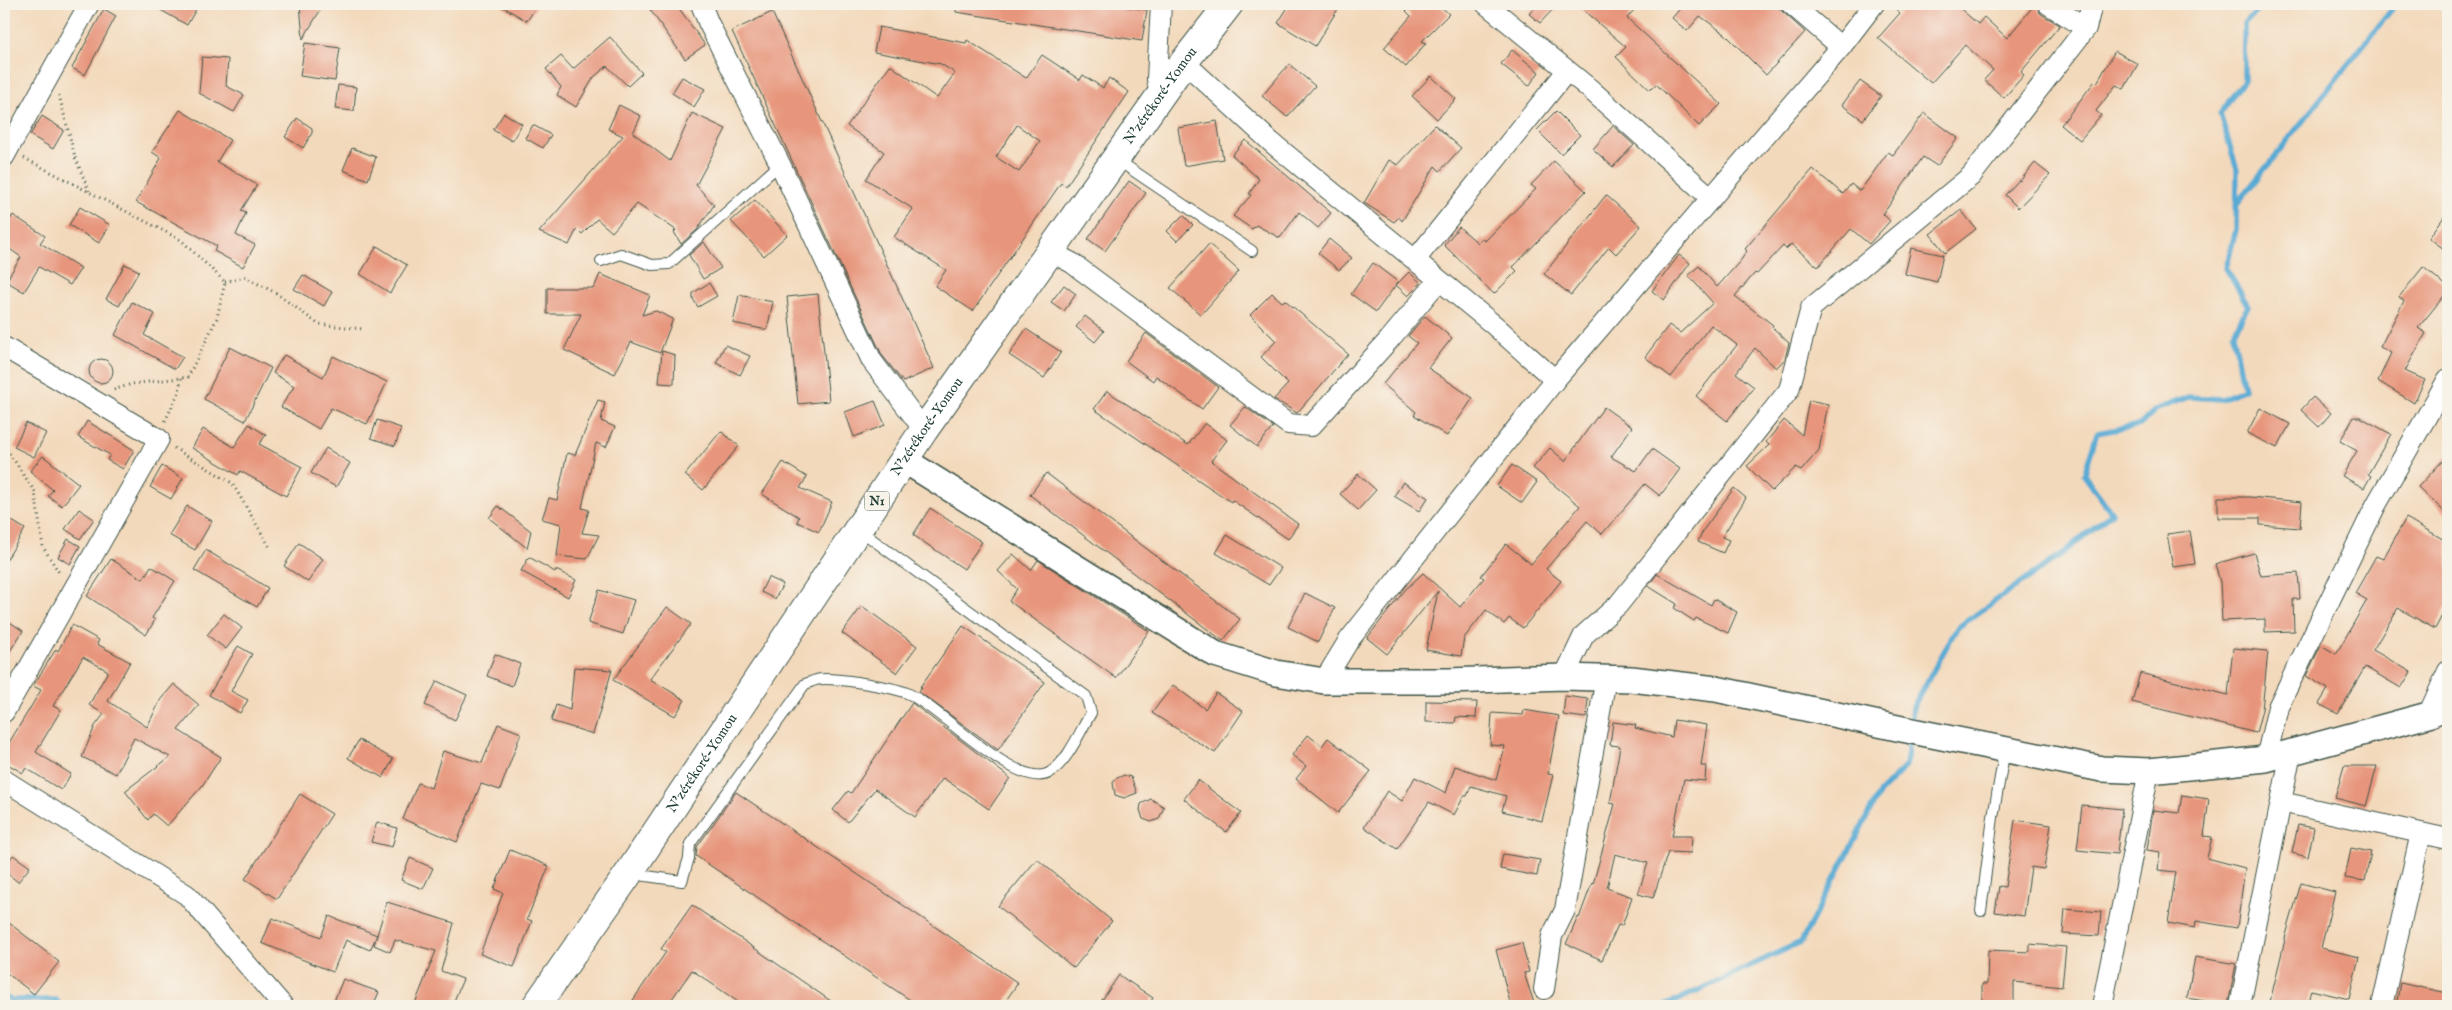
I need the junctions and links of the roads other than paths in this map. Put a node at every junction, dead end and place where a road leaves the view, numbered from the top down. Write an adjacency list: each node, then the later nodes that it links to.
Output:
1 (89, 4): 15 (street)
2 (701, 4): 17 (street)
3 (1162, 4): 14 (street)
4 (1228, 4): 12 (highway, N'zérékoré-Yomou / N1)
5 (1486, 4): 13 (street)
6 (1791, 4): 11 (street)
7 (1874, 4): 11 (street)
8 (2048, 4): 10 (street)
9 (2092, 4): 10 (street)
10 (2086, 28): 31 (street)
11 (1841, 47): 18 (street)
12 (1184, 62): 14 (highway, N'zérékoré-Yomou / N1); 21 (street)
13 (1567, 71): 18 (street); 21 (street)
14 (1160, 96): 16 (highway, N'zérékoré-Yomou / N1)
15 (6, 153)
16 (1115, 158): 19 (highway, N'zérékoré-Yomou / N1); 20 (lane)
17 (780, 164): 22 (lane); 27 (street)
18 (1711, 198): 26 (street)
19 (1049, 251): 23 (street); 27 (highway, N'zérékoré-Yomou / N1)
20 (1252, 252)
21 (1415, 260): 23 (street)
22 (600, 261)
23 (1439, 280): 26 (street)
24 (4, 347): 35 (street)
25 (2448, 379): 38 (street)
26 (1554, 380): 33 (street)
27 (924, 430): 28 (highway, N'zérékoré-Yomou / N1)
28 (904, 460): 29 (highway, N'zérékoré-Yomou / N1); 33 (street)
29 (858, 529): 44 (highway, N'zérékoré-Yomou / N1); 44 (lane)
30 (2448, 671): 34 (street)
31 (1564, 677): 32 (street); 33 (street)
32 (1606, 678): 36 (street); 46 (street)
33 (1324, 681)
34 (2438, 711): 37 (street)
35 (4, 712)
36 (2005, 749): 39 (street); 45 (lane)
37 (2291, 752): 38 (street); 41 (street)
38 (2266, 759): 39 (street)
39 (2149, 771): 49 (street)
40 (4, 780): 47 (street)
41 (2280, 802): 42 (street); 50 (street)
42 (2421, 833): 43 (street); 51 (street)
43 (2448, 839)
44 (629, 873): 48 (highway, N'zérékoré-Yomou / N1)
45 (1981, 911)
46 (1544, 990)
47 (283, 1006)
48 (536, 1006)
49 (2102, 1006)
50 (2240, 1006)
51 (2382, 1006)

